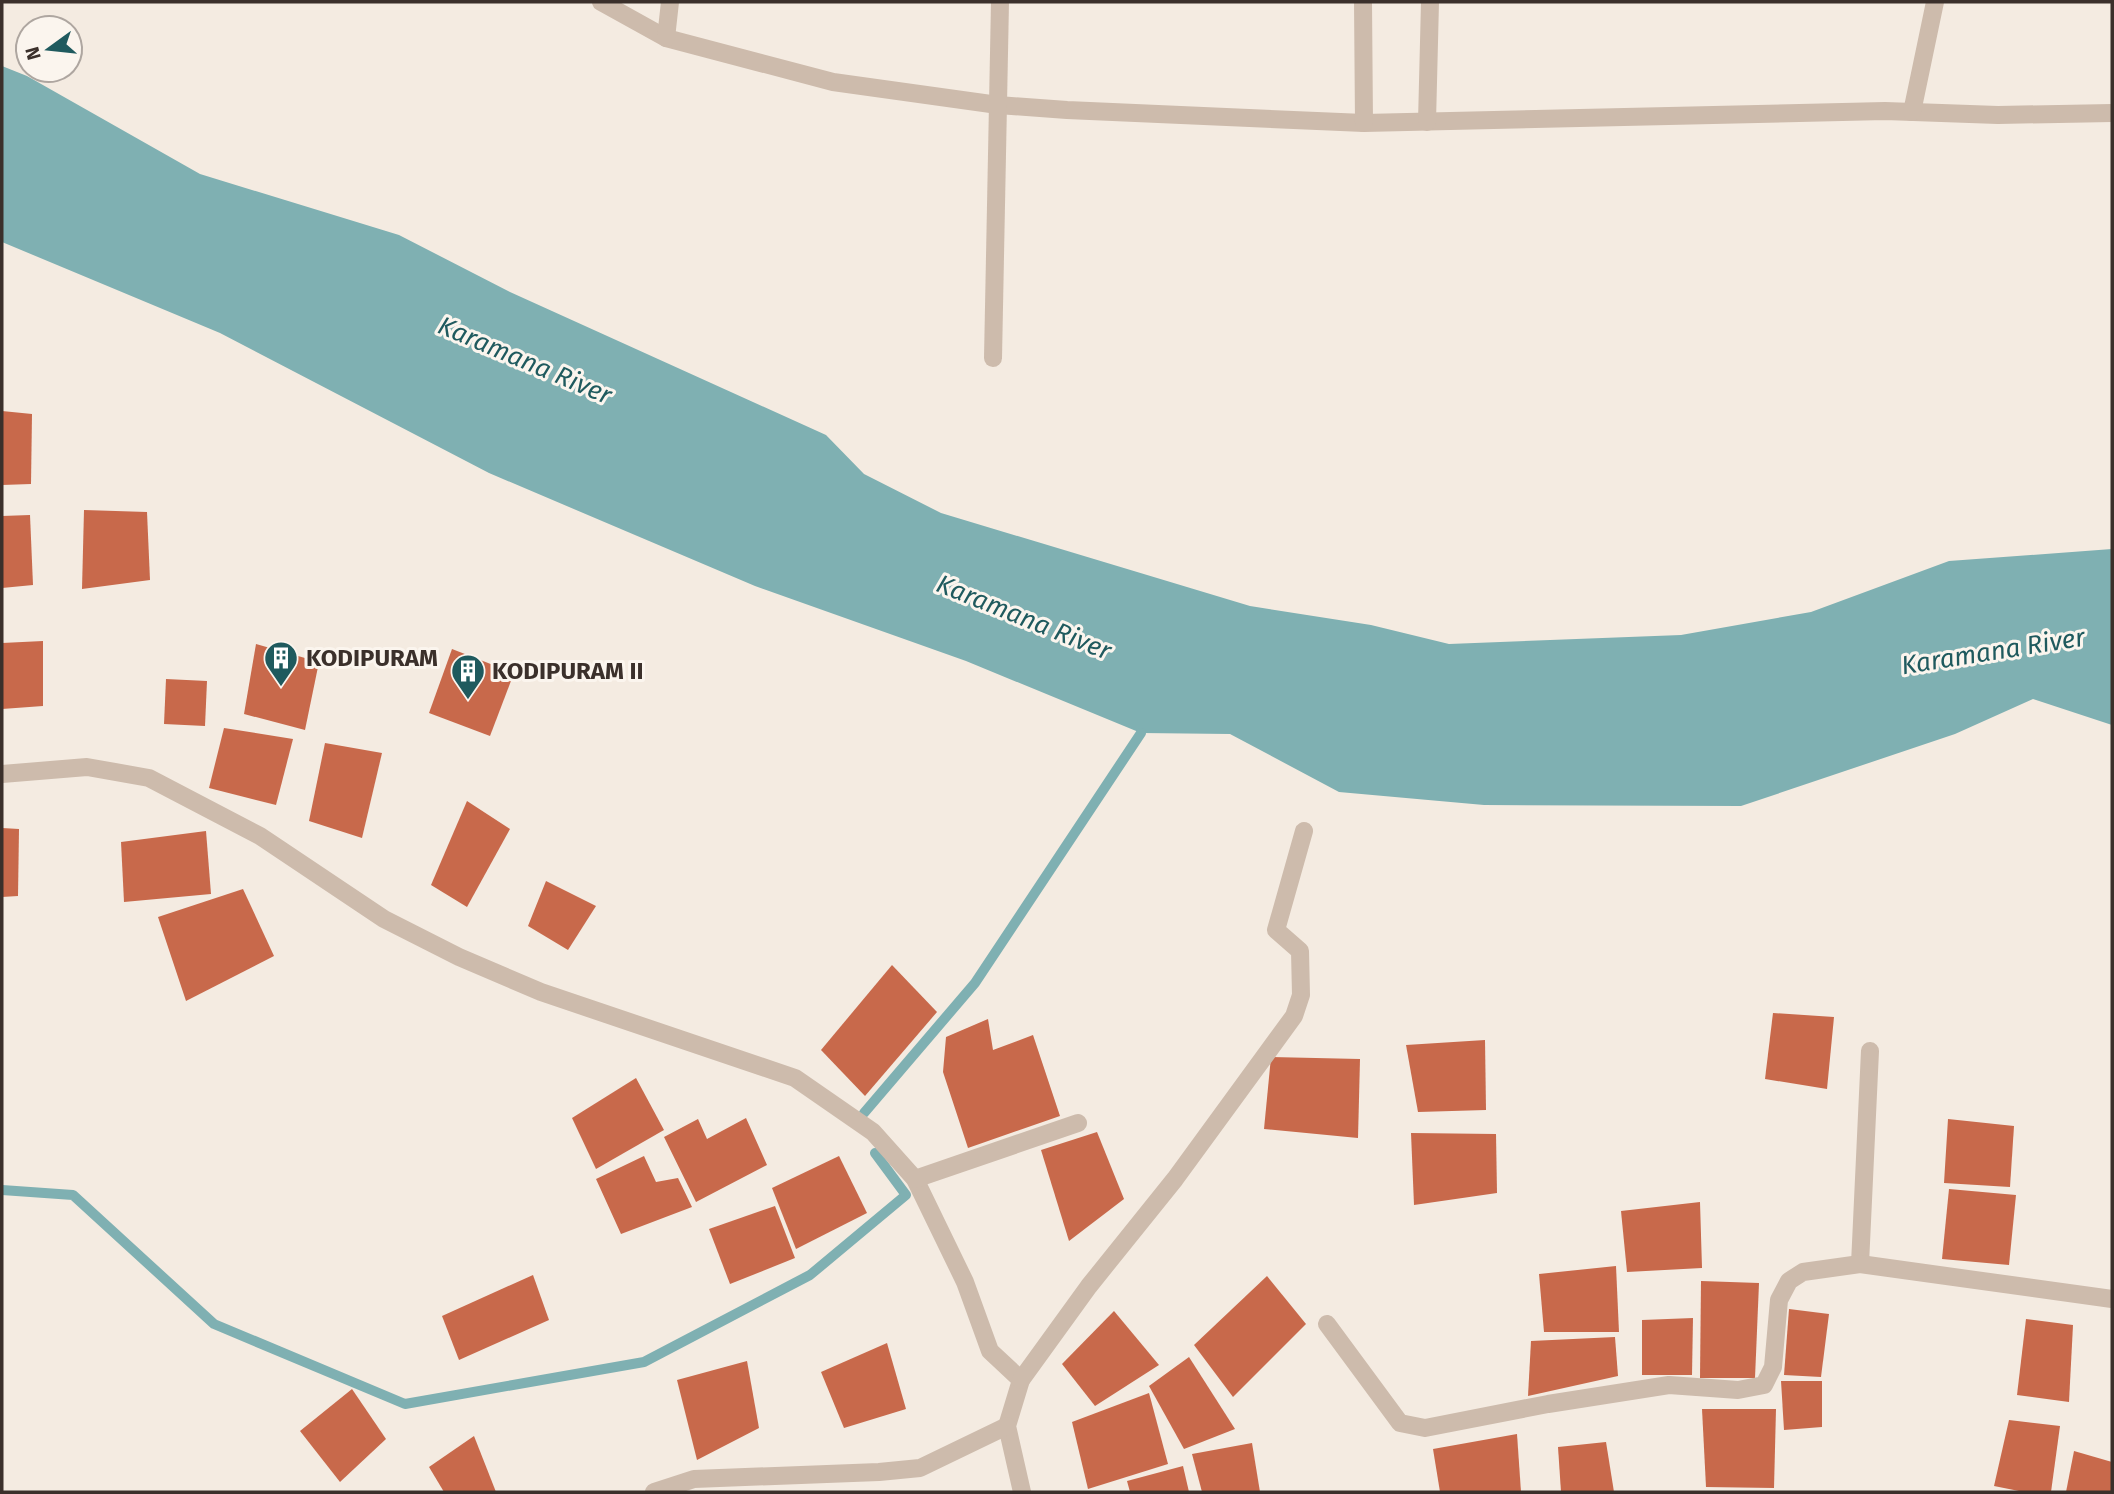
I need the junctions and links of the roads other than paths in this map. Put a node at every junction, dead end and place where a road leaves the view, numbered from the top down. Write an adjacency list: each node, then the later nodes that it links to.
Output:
1 (601, 2): 7 (street)
2 (670, 2): 7 (street)
3 (1000, 2): 8 (street)
4 (1363, 2): 12 (street)
5 (1430, 2): 11 (street)
6 (1935, 2): 9 (street)
7 (666, 37): 8 (street)
8 (999, 105): 12 (street); 13 (street)
9 (1912, 112): 10 (street); 11 (street)
10 (2112, 113)
11 (1427, 122): 12 (street)
12 (1364, 123)
13 (993, 358)
14 (2, 774): 18 (street)
15 (1304, 831): 22 (street)
16 (1870, 1051): 19 (street)
17 (1078, 1123): 18 (street)
18 (915, 1179): 22 (street)
19 (1860, 1264): 20 (street); 21 (street)
20 (2112, 1299)
21 (1327, 1324)
22 (1021, 1380): 23 (street)
23 (1007, 1426): 24 (street); 25 (street)
24 (654, 1492)
25 (1022, 1492)

